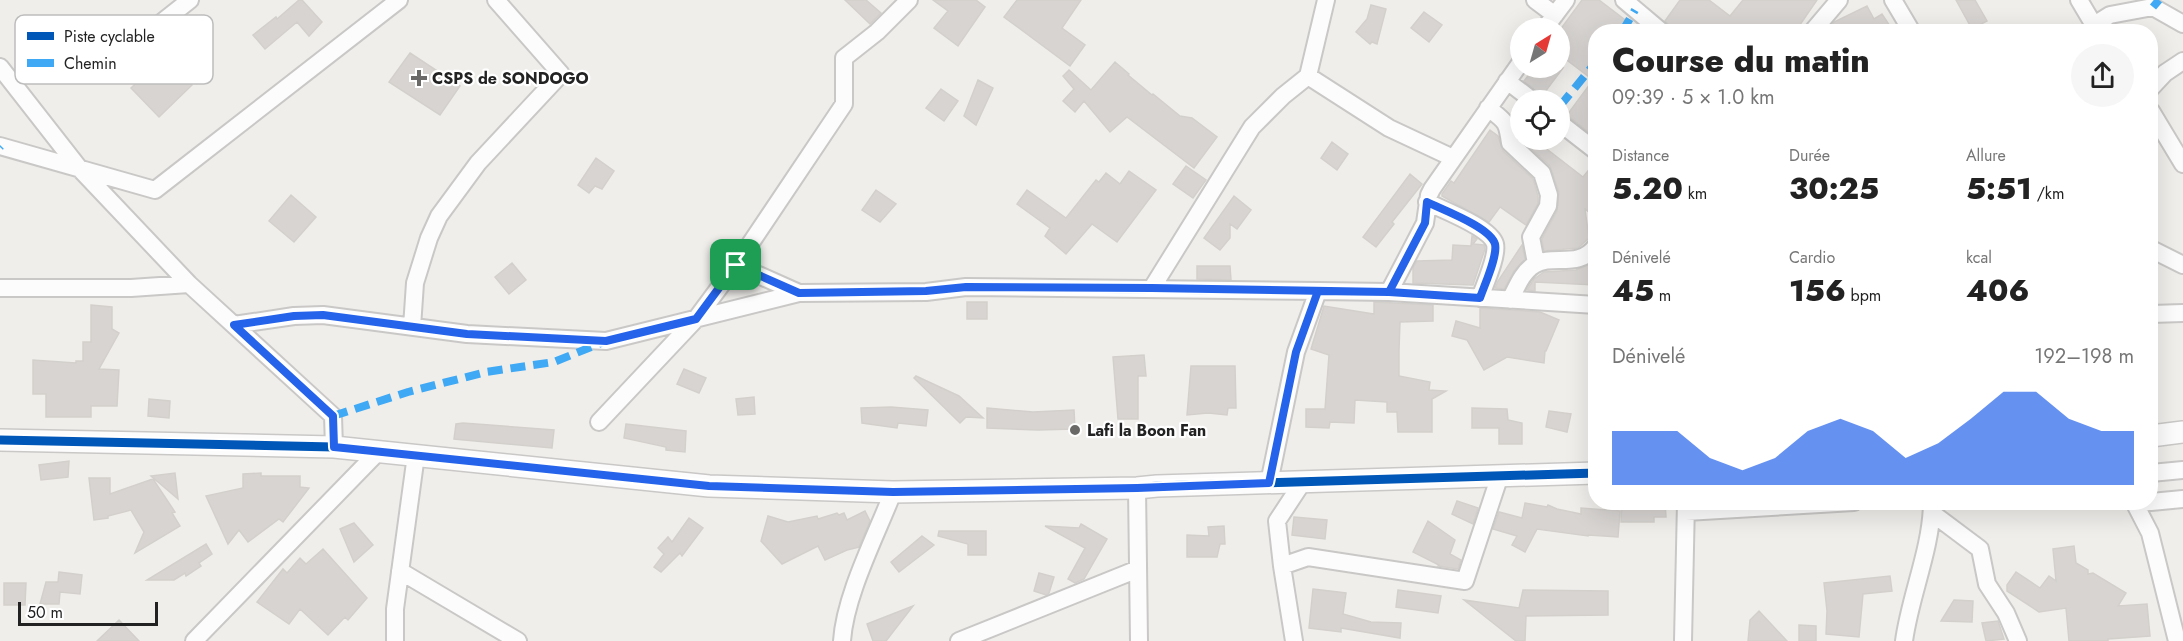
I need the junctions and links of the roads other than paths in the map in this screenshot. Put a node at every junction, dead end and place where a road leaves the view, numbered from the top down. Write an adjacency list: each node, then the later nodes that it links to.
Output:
1 (190, 0): 12 (street)
2 (399, 0): 35 (street)
3 (496, 0): 55 (street)
4 (909, 0): 40 (street)
5 (1326, 0): 23 (street)
6 (1535, 0): 13 (street)
7 (1566, 0): 14 (street)
8 (1624, 0): 15 (street)
9 (1893, 0): 17 (street)
10 (2079, 0): 18 (street)
11 (1831, 2): 16 (street)
12 (171, 15)
13 (1547, 18)
14 (1553, 18)
15 (1652, 24)
16 (1817, 24)
17 (1907, 24)
18 (2094, 24)
19 (2100, 24): 20 (street)
20 (2183, 24)
21 (2183, 61): 25 (street)
22 (0, 67): 35 (street)
23 (1308, 76): 33 (street); 44 (street)
24 (1510, 77): 26 (street)
25 (2158, 80)
26 (1507, 81): 27 (street); 28 (street)
27 (1519, 90)
28 (1488, 108): 33 (street); 39 (street)
29 (2158, 123): 34 (street)
30 (1570, 131): 31 (street)
31 (1588, 145)
32 (0, 146): 35 (street)
33 (1453, 158): 36 (street)
34 (2183, 164)
35 (79, 168): 42 (street)
36 (1427, 202): 46 (street); 48 (street)
37 (2158, 252): 41 (street)
38 (1588, 254): 39 (street)
39 (1536, 263): 49 (street)
40 (736, 265): 47 (street); 53 (street)
41 (2183, 265)
42 (189, 284): 43 (street); 54 (street)
43 (0, 288)
44 (1152, 288): 45 (street); 47 (street)
45 (1318, 291): 46 (street); 67 (street)
46 (1389, 292): 48 (street)
47 (799, 293): 53 (street)
48 (1480, 298): 49 (street)
49 (1510, 300): 50 (street)
50 (1588, 305)
51 (2183, 313): 52 (street)
52 (2158, 314)
53 (696, 319): 55 (street); 56 (street)
54 (234, 325): 55 (street); 60 (street)
55 (412, 327)
56 (599, 422)
57 (2183, 432): 58 (street)
58 (2158, 435)
59 (0, 440): 60 (street)
60 (334, 447): 61 (street)
61 (378, 452): 62 (street); 80 (street)
62 (416, 456): 70 (street); 79 (street)
63 (2183, 470): 64 (street)
64 (2158, 472)
65 (1588, 473): 66 (street)
66 (1500, 475): 68 (street); 77 (street)
67 (1269, 483): 68 (street); 69 (street)
68 (1302, 483): 77 (street)
69 (1137, 488): 70 (street); 78 (street)
70 (893, 492): 83 (street)
71 (2183, 499): 72 (street)
72 (2158, 501)
73 (1686, 510): 87 (street)
74 (1932, 510): 88 (street)
75 (1934, 510): 89 (street)
76 (2138, 510): 90 (street)
77 (1282, 566): 86 (street)
78 (1137, 569): 84 (street); 85 (street)
79 (400, 571): 81 (street); 82 (street)
80 (197, 640)
81 (395, 641)
82 (518, 641)
83 (842, 641)
84 (958, 641)
85 (1139, 641)
86 (1294, 641)
87 (1683, 641)
88 (1904, 641)
89 (2018, 641)
90 (2177, 641)

